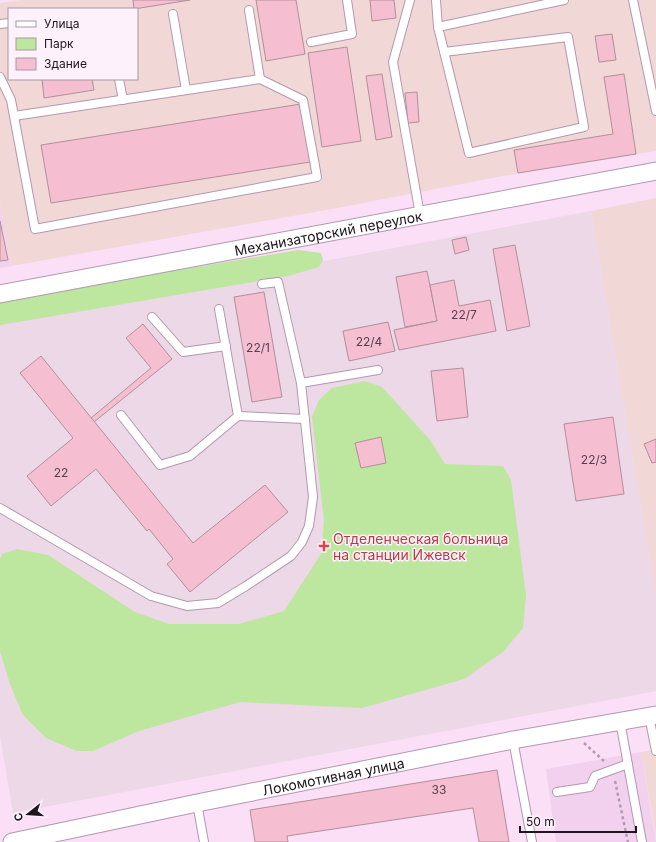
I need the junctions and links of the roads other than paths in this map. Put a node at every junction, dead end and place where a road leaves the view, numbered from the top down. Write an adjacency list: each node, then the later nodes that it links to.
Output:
1 (346, 0): 9 (lane)
2 (410, 0): 19 (lane)
3 (436, 0): 8 (lane)
4 (564, 0): 8 (lane)
5 (633, 0): 16 (lane)
6 (248, 10): 12 (lane)
7 (173, 14): 14 (lane)
8 (438, 27): 10 (lane)
9 (311, 42)
10 (444, 52): 10 (lane)
11 (0, 78): 17 (lane)
12 (260, 79): 14 (lane); 17 (lane)
13 (119, 80): 15 (lane)
14 (186, 90): 15 (lane)
15 (123, 100): 17 (lane)
16 (656, 111)
17 (14, 116)
18 (656, 171): 19 (street, Механизаторский переулок)
19 (420, 215): 21 (street, Механизаторский переулок)
20 (262, 284): 26 (lane)
21 (0, 294)
22 (219, 309): 24 (lane)
23 (152, 317): 24 (lane)
24 (226, 346): 28 (lane)
25 (378, 370): 26 (lane)
26 (301, 383): 29 (lane)
27 (121, 415): 28 (lane)
28 (238, 416): 29 (lane)
29 (305, 419): 30 (lane)
30 (0, 508)
31 (653, 716): 32 (street, Локомотивная улица); 34 (lane)
32 (620, 721): 33 (street, Локомотивная улица); 35 (lane)
33 (513, 740): 37 (street, Локомотивная улица); 40 (lane)
34 (656, 751)
35 (628, 764): 36 (lane); 41 (lane)
36 (557, 792)
37 (197, 803): 38 (street, Локомотивная улица); 39 (lane)
38 (12, 842)
39 (204, 842)
40 (532, 842)
41 (642, 842)

